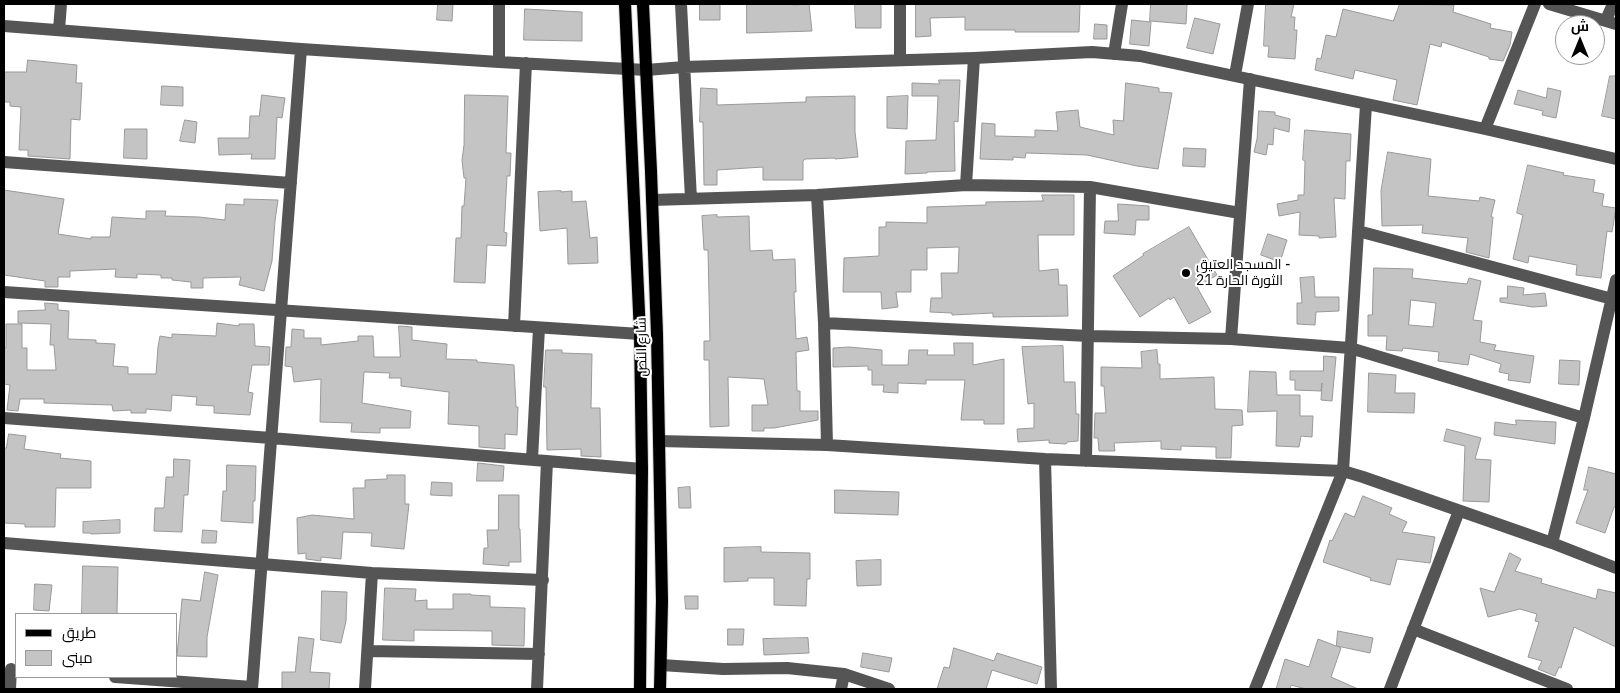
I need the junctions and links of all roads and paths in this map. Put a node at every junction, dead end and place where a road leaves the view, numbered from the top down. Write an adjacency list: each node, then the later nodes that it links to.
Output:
1 (61, 4): 14 (street)
2 (499, 4): 19 (street)
3 (625, 4): 22 (main road, شارع النص)
4 (643, 4): 23 (main road, شارع النص)
5 (681, 4): 21 (street)
6 (900, 4): 18 (street)
7 (1122, 4): 16 (street)
8 (1248, 4): 24 (street)
9 (1535, 4): 27 (street)
10 (1549, 4): 12 (street)
11 (1613, 4): 12 (street)
12 (1611, 22)
13 (4, 26): 14 (street)
14 (59, 30): 15 (street)
15 (301, 49): 19 (street); 30 (street)
16 (1114, 54): 17 (street); 24 (street)
17 (974, 58): 18 (street); 31 (street)
18 (900, 60): 21 (street)
19 (499, 62): 20 (street)
20 (526, 63): 22 (street); 43 (street)
21 (684, 67): 23 (street); 34 (street)
22 (627, 69): 23 (street); 45 (main road, شارع النص)
23 (646, 70): 35 (main road, شارع النص)
24 (1235, 75): 25 (street)
25 (1250, 79): 26 (street); 36 (street)
26 (1366, 105): 27 (street); 37 (street)
27 (1485, 129): 28 (street)
28 (1616, 159)
29 (4, 162): 30 (street)
30 (290, 183): 41 (street)
31 (966, 185): 32 (street); 33 (street)
32 (1090, 187): 36 (street); 46 (street)
33 (817, 195): 34 (street); 42 (street)
34 (691, 199): 35 (street)
35 (652, 200): 52 (main road, شارع النص)
36 (1240, 213): 47 (street)
37 (1358, 231): 40 (street); 48 (street)
38 (1616, 280): 40 (street)
39 (4, 292): 41 (street)
40 (1614, 299): 50 (street)
41 (282, 309): 43 (street); 51 (street)
42 (824, 322): 46 (street); 53 (street)
43 (514, 326): 44 (street)
44 (539, 328): 45 (street); 54 (street)
45 (640, 334): 58 (main road, شارع النص)
46 (1089, 336): 47 (street); 57 (street)
47 (1231, 339): 48 (street)
48 (1350, 348): 50 (street); 59 (street)
49 (4, 418): 51 (street)
50 (1584, 418): 62 (street)
51 (271, 438): 54 (street); 63 (street)
52 (659, 441): 53 (street); 70 (main road, شارع النص)
53 (827, 445): 55 (street)
54 (532, 459): 56 (street)
55 (1045, 459): 57 (street); 83 (street)
56 (547, 461): 58 (street); 66 (street)
57 (1086, 461): 59 (street)
58 (642, 469): 79 (main road, شارع النص)
59 (1343, 471): 60 (street); 84 (street)
60 (1459, 511): 62 (street); 67 (street)
61 (4, 543): 63 (street)
62 (1552, 543): 64 (street)
63 (262, 563): 65 (street); 75 (street)
64 (1616, 568)
65 (372, 573): 66 (street); 68 (street)
66 (542, 580): 69 (street)
67 (1413, 629): 74 (street); 85 (street)
68 (368, 651): 69 (street); 77 (street)
69 (539, 654): 78 (street)
70 (661, 665): 72 (street); 80 (main road, شارع النص)
71 (10, 669): 76 (street)
72 (844, 674): 81 (street); 82 (street)
73 (127, 678): 75 (street)
74 (1544, 685): 86 (street)
75 (252, 688)
76 (10, 689)
77 (365, 689)
78 (537, 689)
79 (640, 689)
80 (660, 689)
81 (841, 689)
82 (889, 689)
83 (1051, 689)
84 (1255, 689)
85 (1390, 689)
86 (1567, 689)

